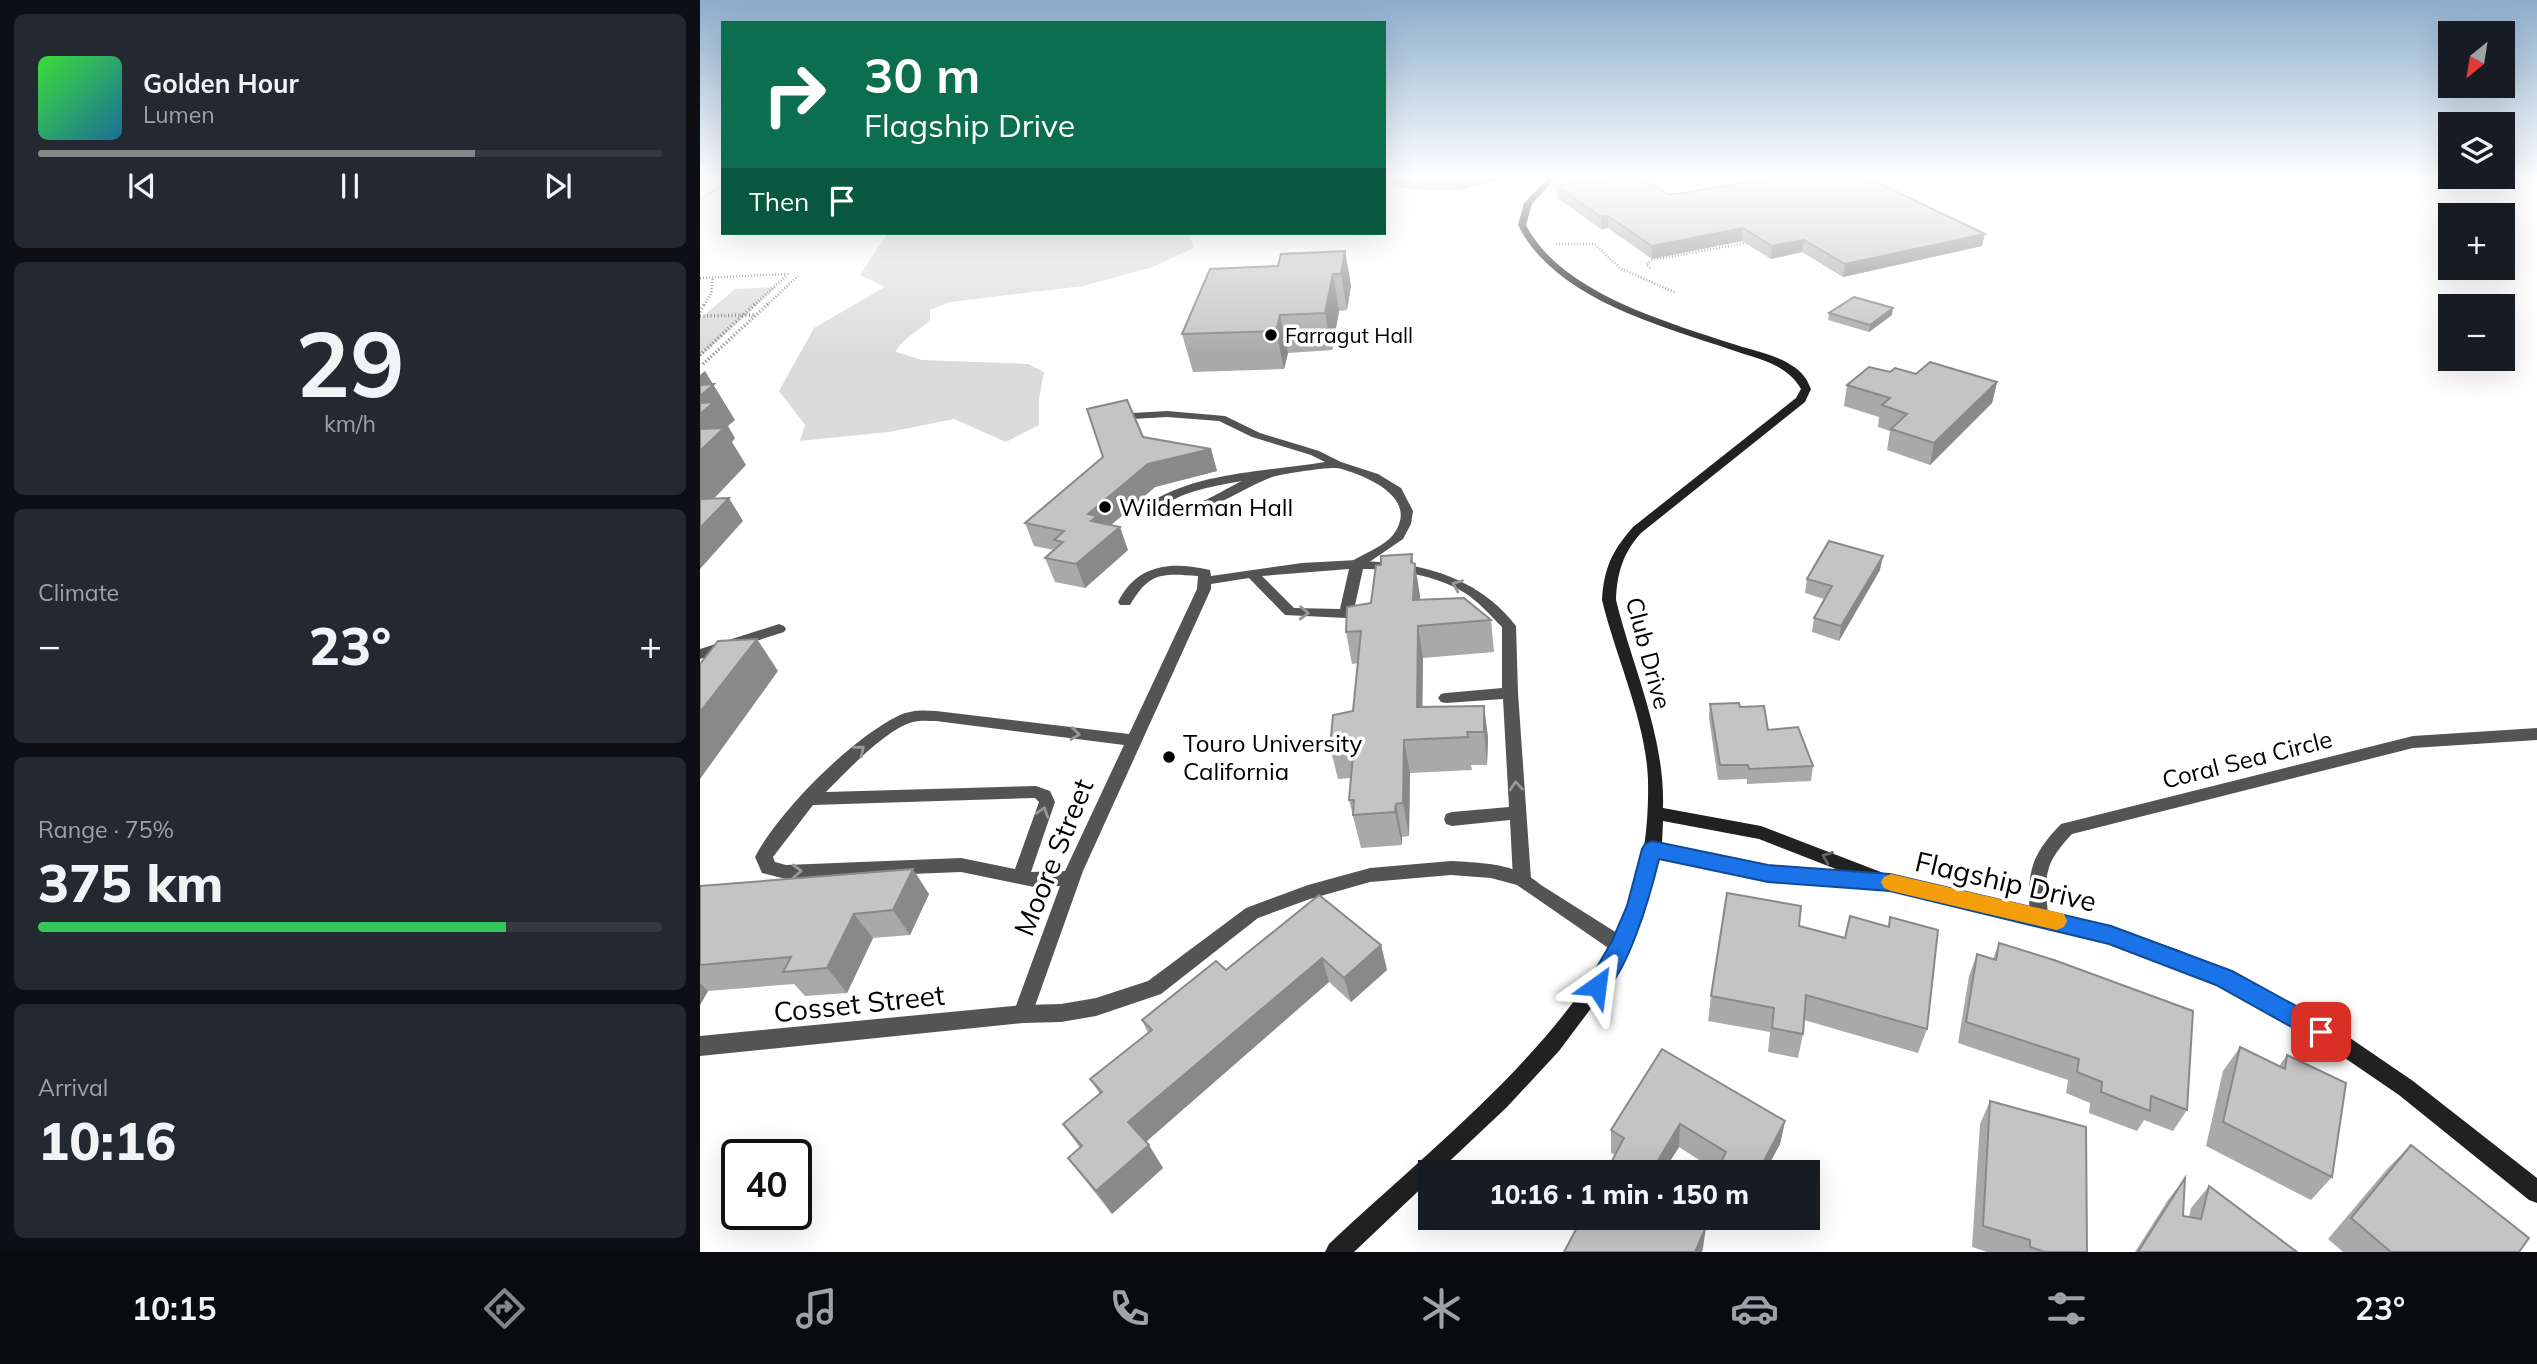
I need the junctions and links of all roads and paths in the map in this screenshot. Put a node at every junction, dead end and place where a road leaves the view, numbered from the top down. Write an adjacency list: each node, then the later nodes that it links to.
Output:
1 (1529, 236): 3 (street, Club Drive)
2 (1757, 240): 4 (path)
3 (1537, 247): 8 (path); 29 (street, Club Drive)
4 (1650, 268)
5 (798, 276): 10 (path)
6 (713, 277): 7 (path); 9 (path); 11 (path)
7 (700, 278)
8 (1676, 293)
9 (700, 314): 11 (path)
10 (755, 315): 11 (path); 13 (path)
11 (743, 316): 12 (path)
12 (700, 355)
13 (703, 364)
14 (1103, 419): 15 (street)
15 (1336, 464): 16 (street); 17 (street)
16 (1264, 477): 16 (street)
17 (1357, 564): 18 (street); 18 (street, one-way to 17); 23 (street, one-way to 17)
18 (1252, 574): 19 (street)
19 (1204, 581): 20 (street); 26 (street, Moore Street)
20 (1125, 602)
21 (779, 629): 22 (street)
22 (700, 654)
23 (1510, 693): 24 (street); 28 (street, one-way to 23)
24 (1446, 698)
25 (2537, 734): 36 (street, Coral Sea Circle)
26 (1132, 740): 27 (street, one-way to 26); 33 (street, Moore Street)
27 (812, 799): 32 (street, one-way to 27); 32 (street, one-way to 32)
28 (1518, 813): 30 (street); 34 (street)
29 (1656, 813): 31 (street, Club Drive); 35 (street, Flagship Drive, one-way to 29)
30 (1452, 819)
31 (1652, 849): 35 (street, Flagship Drive); 37 (street, Club Drive)
32 (1021, 876): 33 (street)
33 (1071, 878): 38 (street, Moore Street)
34 (1522, 879): 37 (street); 38 (street)
35 (1890, 882): 36 (street, Flagship Drive)
36 (2039, 916): 40 (street, Flagship Drive)
37 (1621, 946): 41 (street, Club Drive)
38 (1023, 1014): 39 (street, Cosset Street)
39 (700, 1046)
40 (2537, 1192)
41 (1337, 1252)

